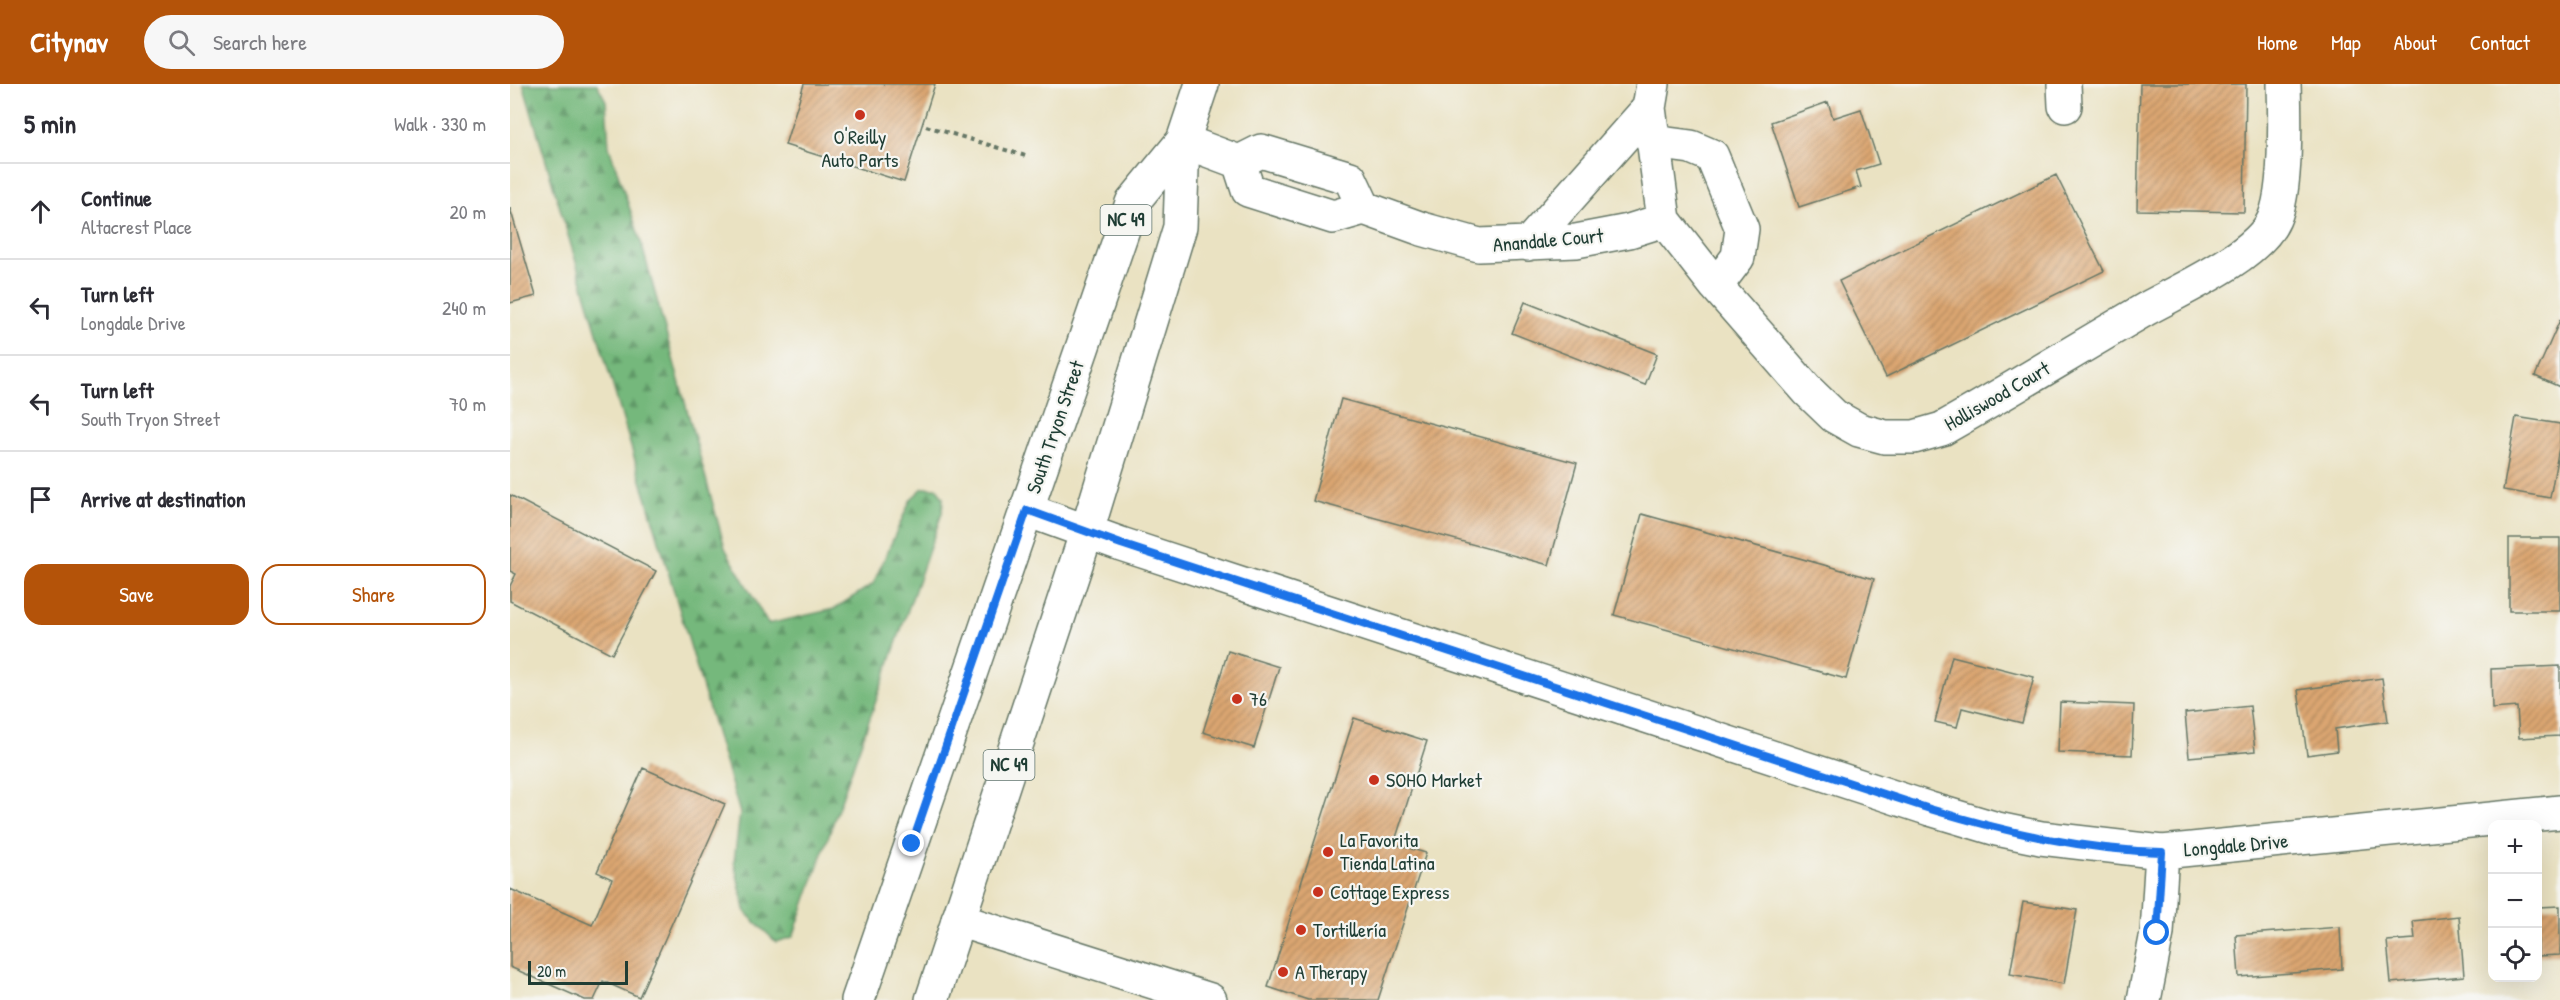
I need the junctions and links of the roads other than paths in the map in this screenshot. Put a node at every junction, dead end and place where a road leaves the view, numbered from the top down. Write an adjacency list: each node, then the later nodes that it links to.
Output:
1 (1202, 84): 4 (street, South Tryon Street / NC 49)
2 (2284, 84): 8 (street, Holliswood Court)
3 (1651, 96): 5 (street); 7 (street)
4 (1183, 141): 7 (street, Anandale Court); 9 (street, South Tryon Street / NC 49); 10 (street, South Tryon Street / NC 49)
5 (1653, 142): 6 (street); 8 (street)
6 (1664, 220): 7 (street, Anandale Court); 8 (street, Holliswood Court)
7 (1528, 244)
8 (1716, 286)
9 (1027, 510): 10 (street, Longdale Drive); 14 (street, South Tryon Street / NC 49)
10 (1087, 531): 12 (street, Longdale Drive); 13 (street, South Tryon Street / NC 49)
11 (2560, 812): 12 (street, Longdale Drive)
12 (2162, 852): 17 (street)
13 (958, 920): 15 (street, South Tryon Street / NC 49); 16 (street)
14 (858, 1000)
15 (932, 1000)
16 (1210, 1000)
17 (2144, 1000)

